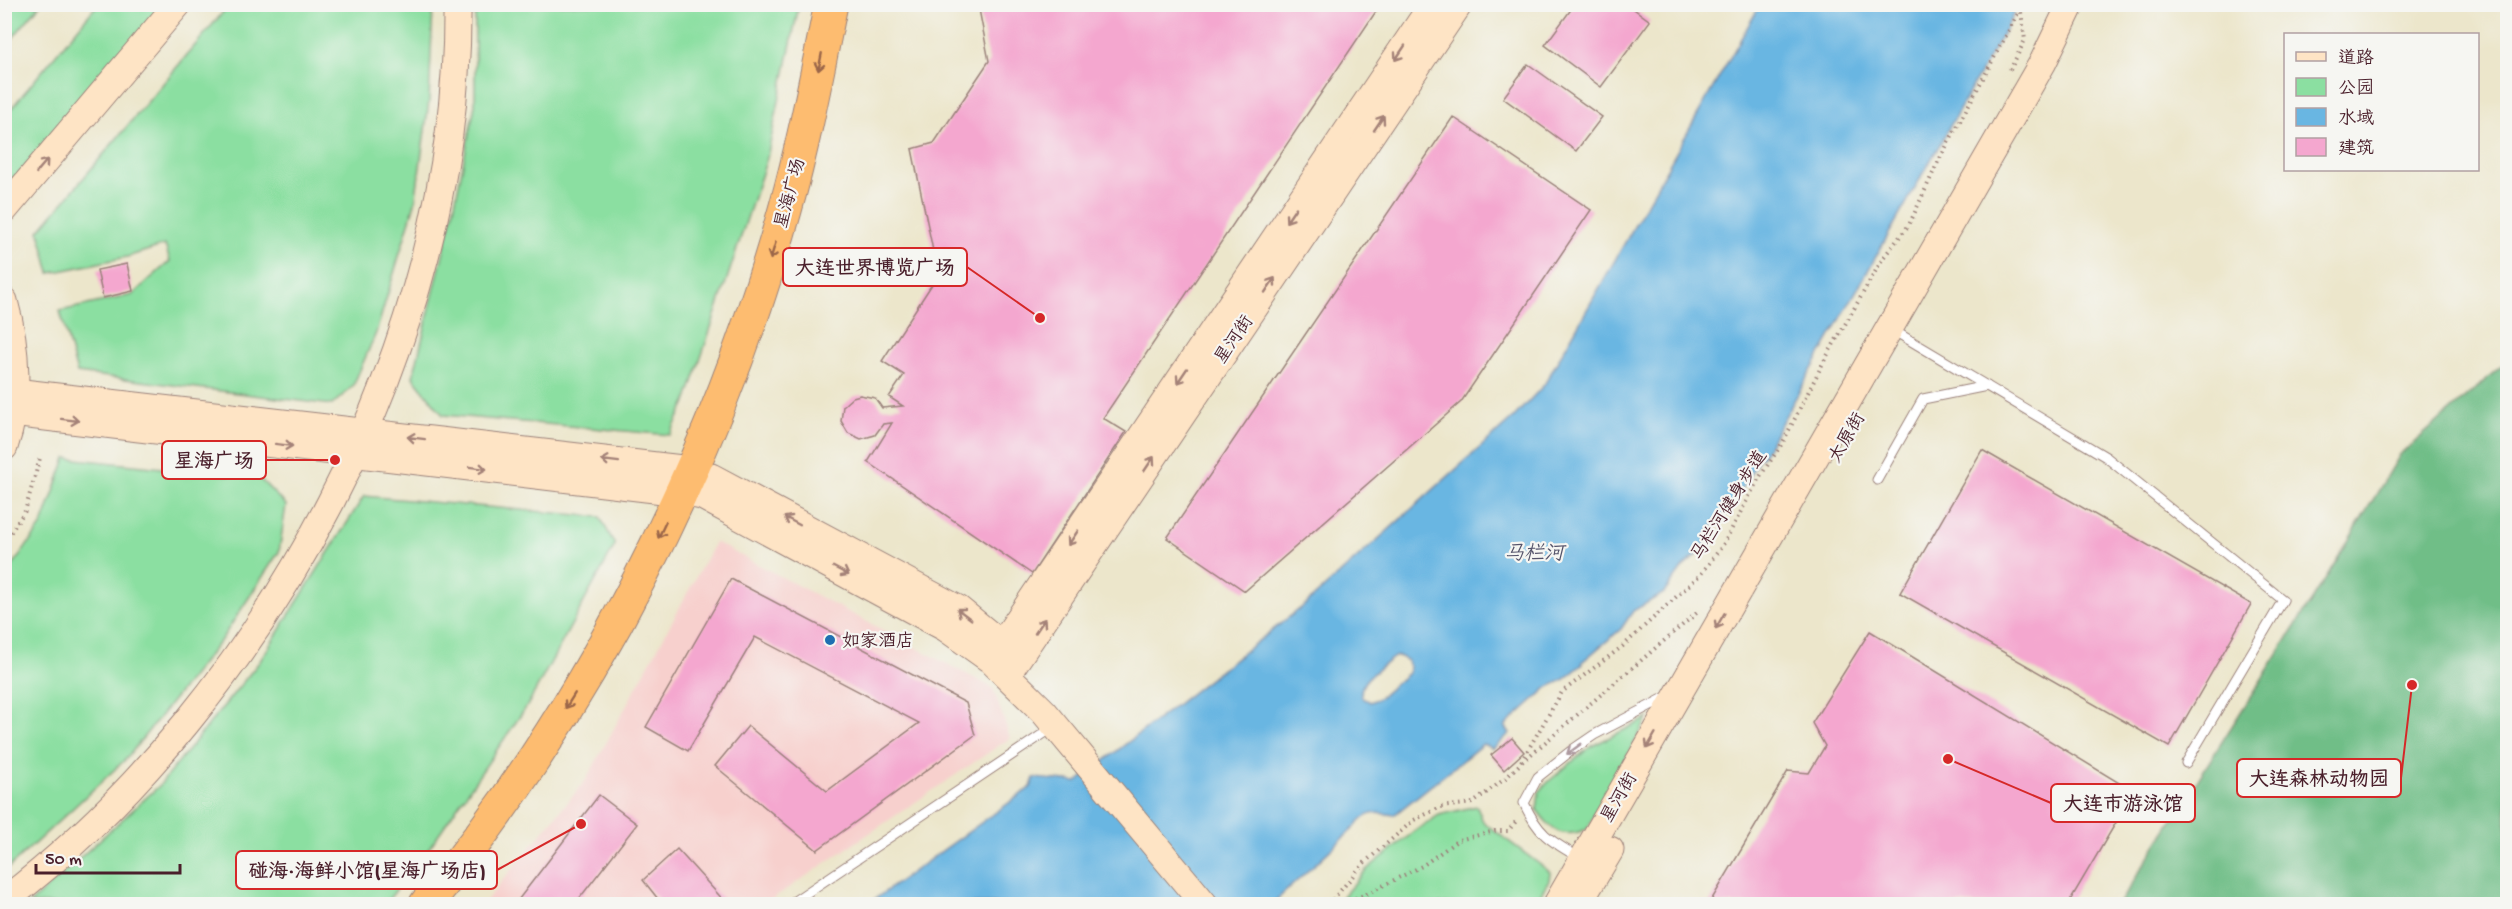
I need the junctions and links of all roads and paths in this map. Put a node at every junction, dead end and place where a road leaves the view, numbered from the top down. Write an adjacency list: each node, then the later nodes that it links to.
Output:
1 (178, 4): 12 (street, one-way to 1)
2 (457, 4): 17 (street)
3 (831, 4): 21 (highway, 星海广场, one-way to 21)
4 (853, 4): 21 (highway, 星海广场)
5 (1433, 4): 24 (street, 星河街, one-way to 24)
6 (1459, 4): 24 (street, 星河街, one-way to 6)
7 (2023, 4): 10 (path, 马栏河健身步道)
8 (2071, 4): 14 (street, 太原街)
9 (2091, 4): 14 (street, 太原街)
10 (2020, 10): 11 (path); 28 (path, 马栏河健身步道)
11 (2009, 73)
12 (4, 210)
13 (4, 301): 16 (street)
14 (1897, 332): 15 (lane); 25 (street, 太原街, one-way to 25); 30 (street, 太原街)
15 (1987, 386): 20 (lane); 27 (lane)
16 (13, 402): 17 (street); 18 (street)
17 (358, 443): 21 (street); 31 (street)
18 (4, 447)
19 (40, 458): 22 (path)
20 (1877, 480)
21 (696, 484): 24 (street); 32 (highway, 星海广场, one-way to 32); 33 (highway, 星海广场)
22 (4, 542)
23 (1705, 604): 28 (path)
24 (1000, 660): 26 (street)
25 (1680, 690): 29 (lane, one-way to 29); 30 (street, 星河街, one-way to 30)
26 (1056, 726): 34 (lane); 35 (street)
27 (2186, 764)
28 (1520, 765): 36 (path, 马栏河健身步道)
29 (1528, 812): 30 (lane); 37 (path)
30 (1591, 864): 38 (street, 星河街); 39 (street, 星河街)
31 (4, 901)
32 (426, 904)
33 (455, 904)
34 (790, 904)
35 (1204, 904)
36 (1329, 904)
37 (1338, 904)
38 (1557, 904)
39 (1578, 904)

